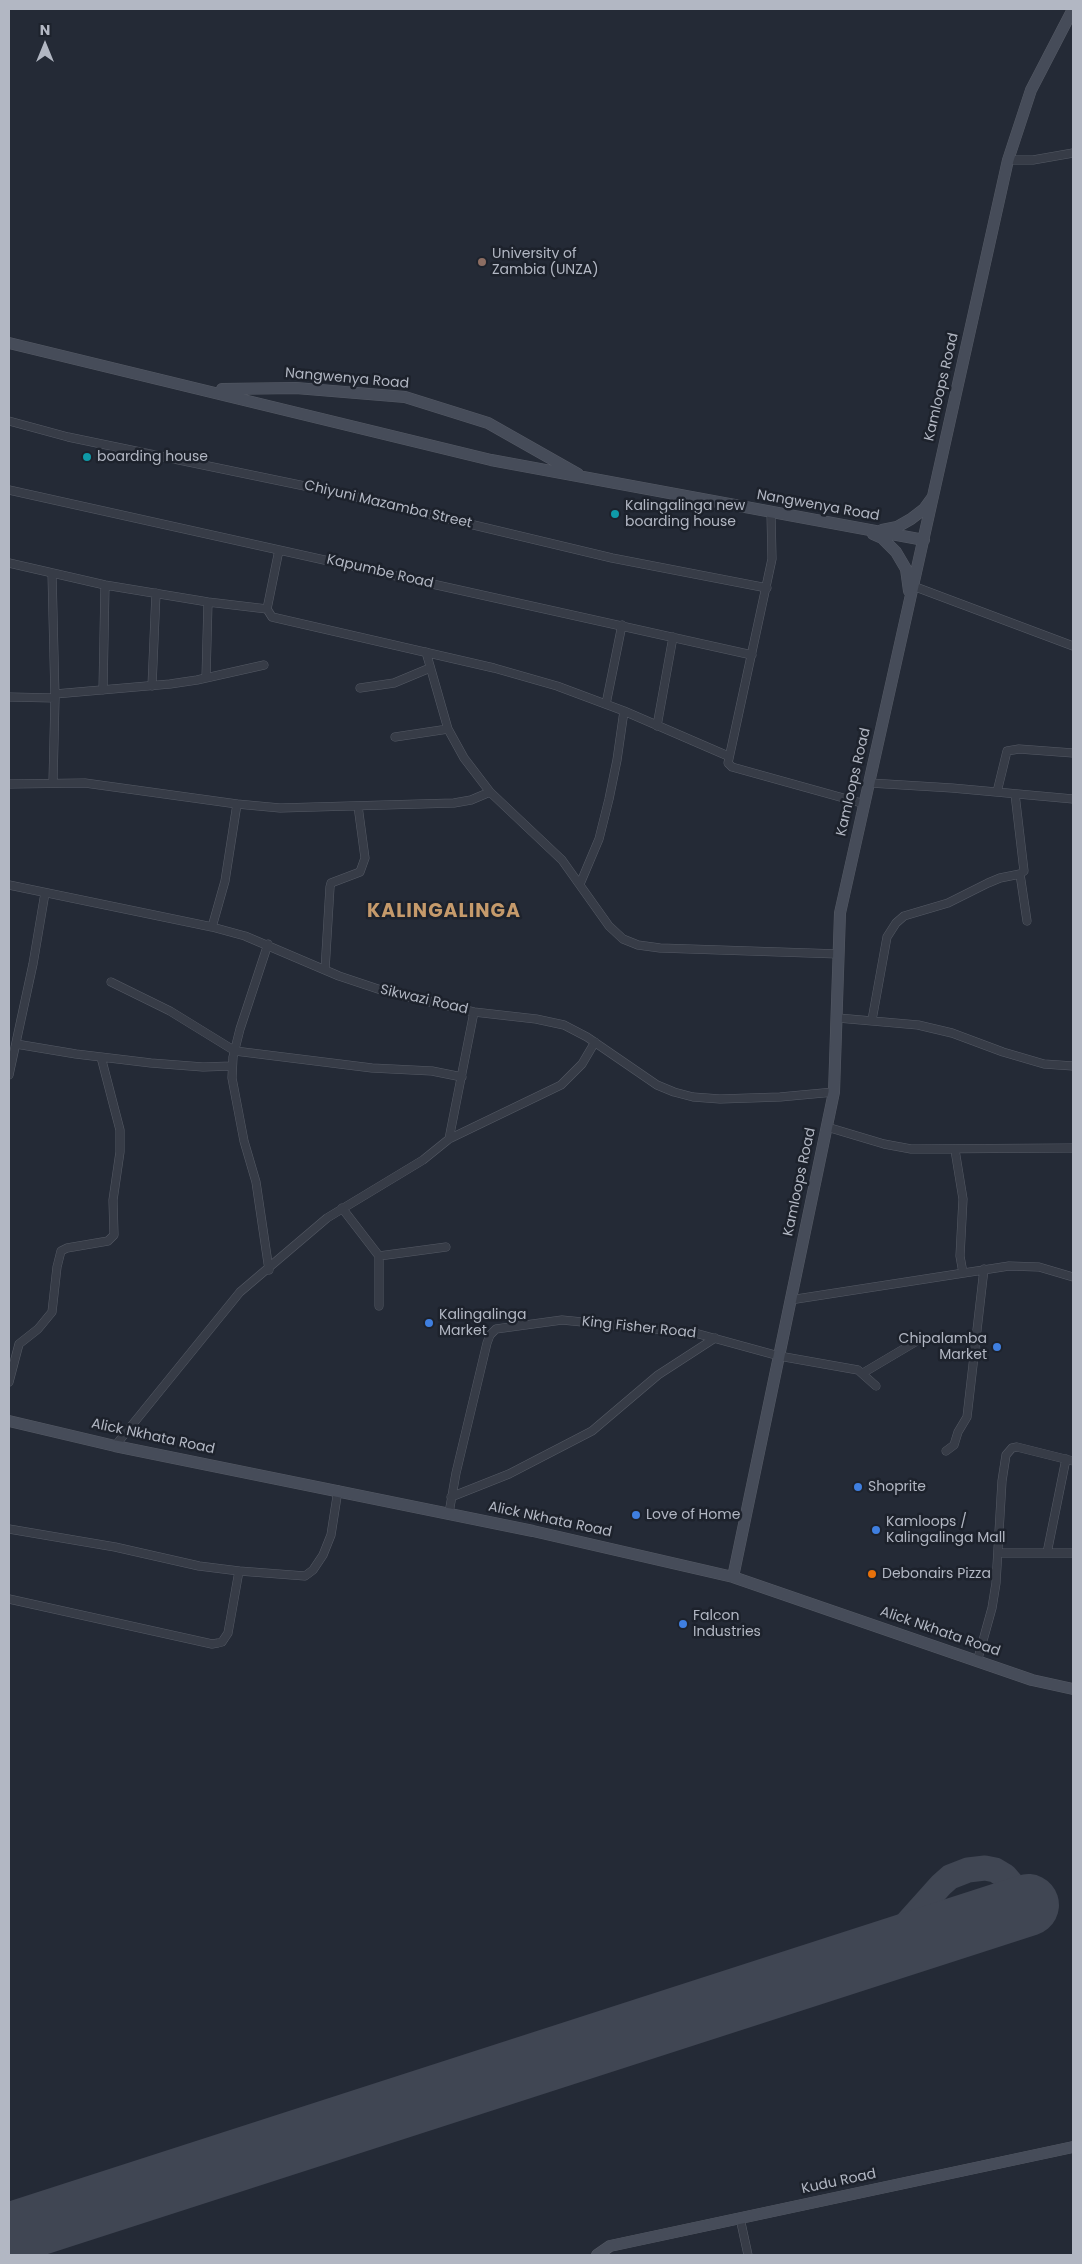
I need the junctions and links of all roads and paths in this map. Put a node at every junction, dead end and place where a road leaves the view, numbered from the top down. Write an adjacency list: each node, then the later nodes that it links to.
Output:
1 (1073, 9): 3 (main road, Kamloops Road)
2 (1073, 153): 3 (street)
3 (1008, 160): 9 (main road, Kamloops Road)
4 (9, 343): 5 (main road, Nangwenya Road)
5 (205, 390): 7 (main road, Nangwenya Road); 7 (main road, Nangwenya Road)
6 (9, 421): 18 (street, Chiyuni Mazamba Street)
7 (588, 480): 10 (main road, Nangwenya Road)
8 (9, 490): 13 (street, Kapumbe Road)
9 (934, 496): 11 (main road); 12 (main road, Kamloops Road)
10 (771, 513): 11 (main road, Nangwenya Road); 18 (street)
11 (865, 530): 12 (main road, Nangwenya Road); 21 (main road)
12 (924, 540): 17 (main road, Kamloops Road)
13 (279, 550): 22 (street); 23 (street, Kapumbe Road)
14 (9, 563): 15 (street)
15 (52, 573): 16 (street); 34 (street)
16 (105, 585): 19 (street); 33 (street)
17 (913, 586): 21 (main road, Kamloops Road); 25 (street)
18 (767, 588): 27 (street)
19 (156, 592): 20 (street); 31 (street)
20 (208, 602): 22 (street); 30 (street)
21 (908, 607): 44 (main road, Kamloops Road)
22 (267, 609): 26 (street)
23 (622, 625): 24 (street, Kapumbe Road); 36 (street)
24 (673, 637): 27 (street, Kapumbe Road); 38 (street)
25 (1073, 646)
26 (426, 652): 29 (street); 36 (street)
27 (752, 655): 42 (street)
28 (264, 665): 30 (street)
29 (430, 668): 32 (street); 39 (street)
30 (206, 678): 31 (street)
31 (152, 686): 33 (street)
32 (360, 688)
33 (103, 690): 34 (street)
34 (55, 696): 35 (street); 43 (street)
35 (9, 698)
36 (606, 704): 37 (street)
37 (624, 711): 38 (street); 54 (street)
38 (657, 726): 42 (street)
39 (448, 729): 40 (street); 46 (street)
40 (395, 737)
41 (1073, 753): 47 (street)
42 (728, 756): 51 (street)
43 (53, 782): 45 (street); 50 (street)
44 (870, 783): 47 (street); 51 (main road, Kamloops Road)
45 (9, 784)
46 (490, 792): 52 (street); 54 (street)
47 (997, 792): 48 (street)
48 (1015, 794): 49 (street); 53 (street)
49 (1073, 799)
50 (237, 804): 52 (street); 58 (street)
51 (865, 804): 60 (main road, Kamloops Road)
52 (358, 806): 61 (street)
53 (1020, 874): 57 (street); 65 (street)
54 (580, 884): 60 (street)
55 (9, 885): 56 (street, Sikwazi Road)
56 (45, 893): 58 (street, Sikwazi Road); 67 (street)
57 (1028, 921)
58 (212, 927): 59 (street, Sikwazi Road)
59 (268, 944): 61 (street, Sikwazi Road); 68 (street)
60 (839, 954): 64 (main road, Kamloops Road)
61 (326, 970): 63 (street, Sikwazi Road)
62 (111, 982): 68 (street)
63 (474, 1012): 66 (street, Sikwazi Road); 73 (street)
64 (838, 1018): 65 (street); 74 (main road, Kamloops Road)
65 (872, 1020): 71 (street)
66 (595, 1042): 74 (street, Sikwazi Road); 76 (street)
67 (13, 1047): 69 (street); 72 (street)
68 (234, 1051): 70 (street); 73 (street)
69 (101, 1057): 70 (street); 92 (street)
70 (232, 1066): 83 (street)
71 (1073, 1066)
72 (9, 1075)
73 (462, 1077): 76 (street)
74 (834, 1092): 75 (main road, Kamloops Road)
75 (827, 1127): 78 (street); 86 (main road, Kamloops Road)
76 (449, 1140): 79 (street)
77 (1073, 1148): 78 (street)
78 (955, 1150): 84 (street)
79 (342, 1208): 81 (street); 83 (street)
80 (446, 1246): 81 (street)
81 (378, 1256): 87 (street)
82 (984, 1269): 84 (street); 85 (street); 96 (street)
83 (269, 1270): 95 (street)
84 (962, 1273): 86 (street)
85 (1073, 1277)
86 (790, 1300): 90 (main road, Kamloops Road)
87 (379, 1306)
88 (715, 1338): 90 (street, King Fisher Road); 99 (street); 99 (street, King Fisher Road)
89 (922, 1338): 91 (street)
90 (779, 1356): 91 (street, King Fisher Road); 106 (main road, Kamloops Road)
91 (863, 1373): 93 (street)
92 (9, 1382)
93 (876, 1386)
94 (9, 1421): 95 (main road, Alick Nkhata Road)
95 (115, 1446): 98 (main road, Alick Nkhata Road)
96 (946, 1452)
97 (1070, 1460): 102 (street); 103 (street)
98 (338, 1490): 100 (main road, Alick Nkhata Road); 105 (street)
99 (451, 1497): 100 (street)
100 (449, 1513): 106 (main road, Alick Nkhata Road)
101 (9, 1529): 105 (street)
102 (999, 1553): 103 (street); 108 (street)
103 (1047, 1553): 104 (street)
104 (1073, 1553)
105 (239, 1571): 107 (street)
106 (733, 1578): 108 (main road, Alick Nkhata Road)
107 (9, 1599)
108 (977, 1662): 109 (main road, Alick Nkhata Road)
109 (1073, 1689)
110 (1073, 2147): 111 (main road, Kudu Road)
111 (740, 2218): 112 (main road, Kudu Road); 113 (street)
112 (597, 2255)
113 (748, 2255)

